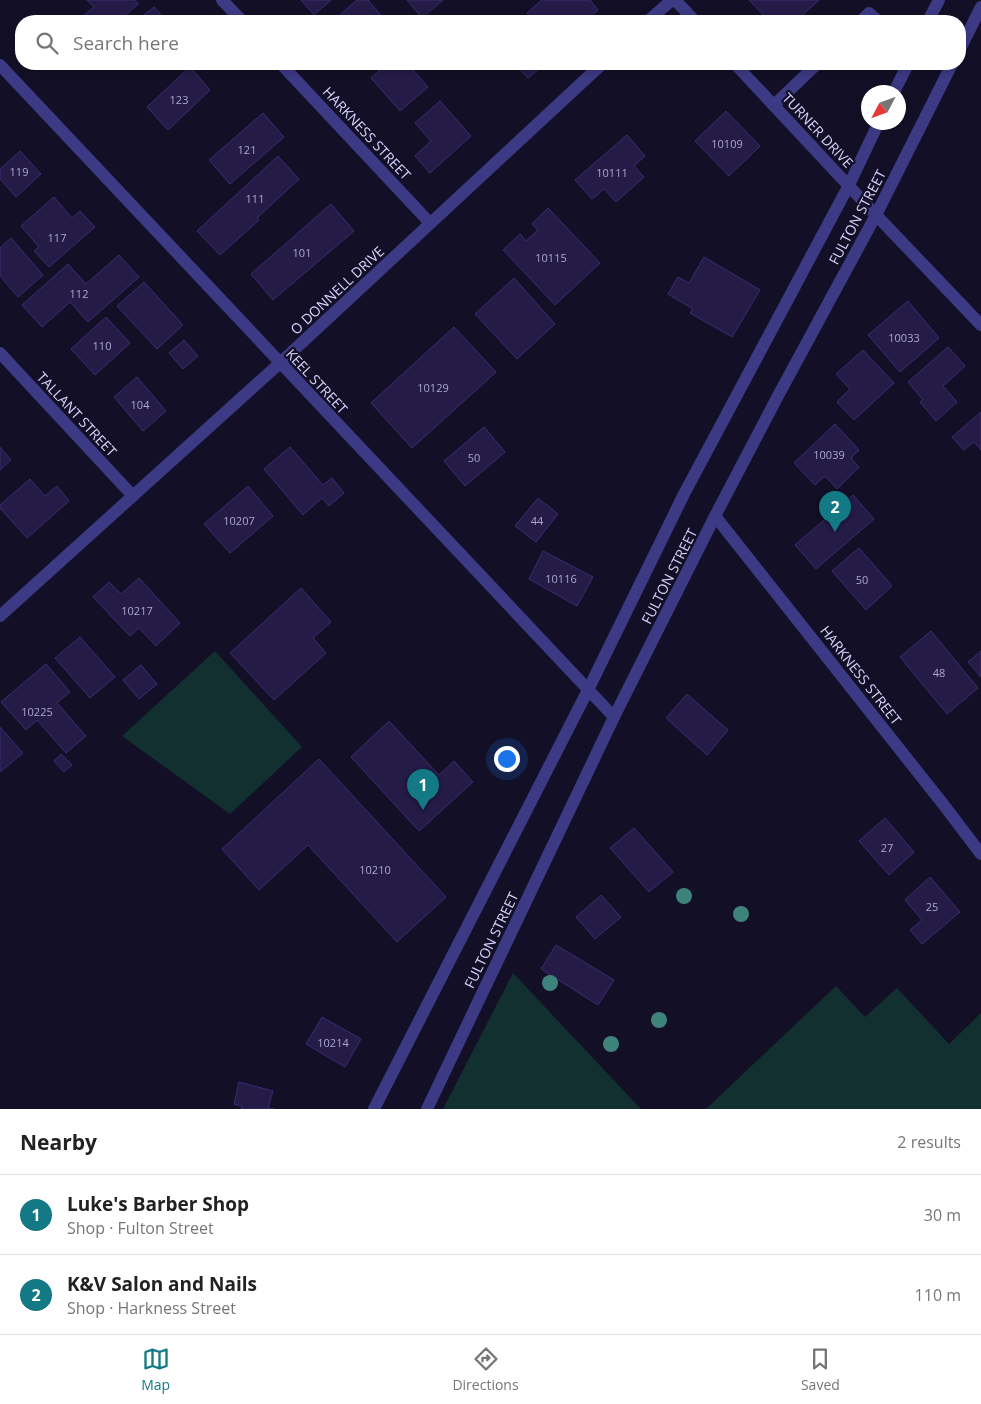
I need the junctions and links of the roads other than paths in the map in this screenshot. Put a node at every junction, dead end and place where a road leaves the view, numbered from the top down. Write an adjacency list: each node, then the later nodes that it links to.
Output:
1 (222, 0): 5 (street)
2 (674, 0): 6 (street); 7 (street)
3 (939, 0): 8 (street)
4 (981, 7): 9 (street)
5 (236, 15)
6 (655, 15)
7 (689, 15)
8 (931, 15)
9 (966, 37)
10 (0, 65): 25 (street, KEEL STREET)
11 (287, 70): 22 (street, HARKNESS STREET)
12 (596, 70): 22 (street, O DONNELL DRIVE)
13 (741, 70): 18 (street, TURNER DRIVE)
14 (811, 70): 18 (street)
15 (905, 70): 17 (street)
16 (949, 70): 21 (street, FULTON STREET)
17 (898, 85)
18 (774, 105): 20 (street, TURNER DRIVE)
19 (875, 130): 20 (street, FULTON STREET)
20 (849, 185): 21 (street, TURNER DRIVE); 29 (street, FULTON STREET)
21 (876, 215): 23 (street, TURNER DRIVE); 27 (street, FULTON STREET)
22 (430, 223): 25 (street, O DONNELL DRIVE)
23 (981, 325)
24 (0, 353): 26 (street, TALLANT STREET)
25 (280, 363): 26 (street, O DONNELL DRIVE); 29 (street, KEEL STREET)
26 (133, 496): 28 (street, O DONNELL DRIVE)
27 (716, 516): 30 (street, FULTON STREET); 31 (street, HARKNESS STREET)
28 (0, 616)
29 (588, 690): 30 (street, KEEL STREET); 32 (street, FULTON STREET)
30 (614, 717): 33 (street, FULTON STREET)
31 (981, 854)
32 (374, 1109)
33 (427, 1109)

